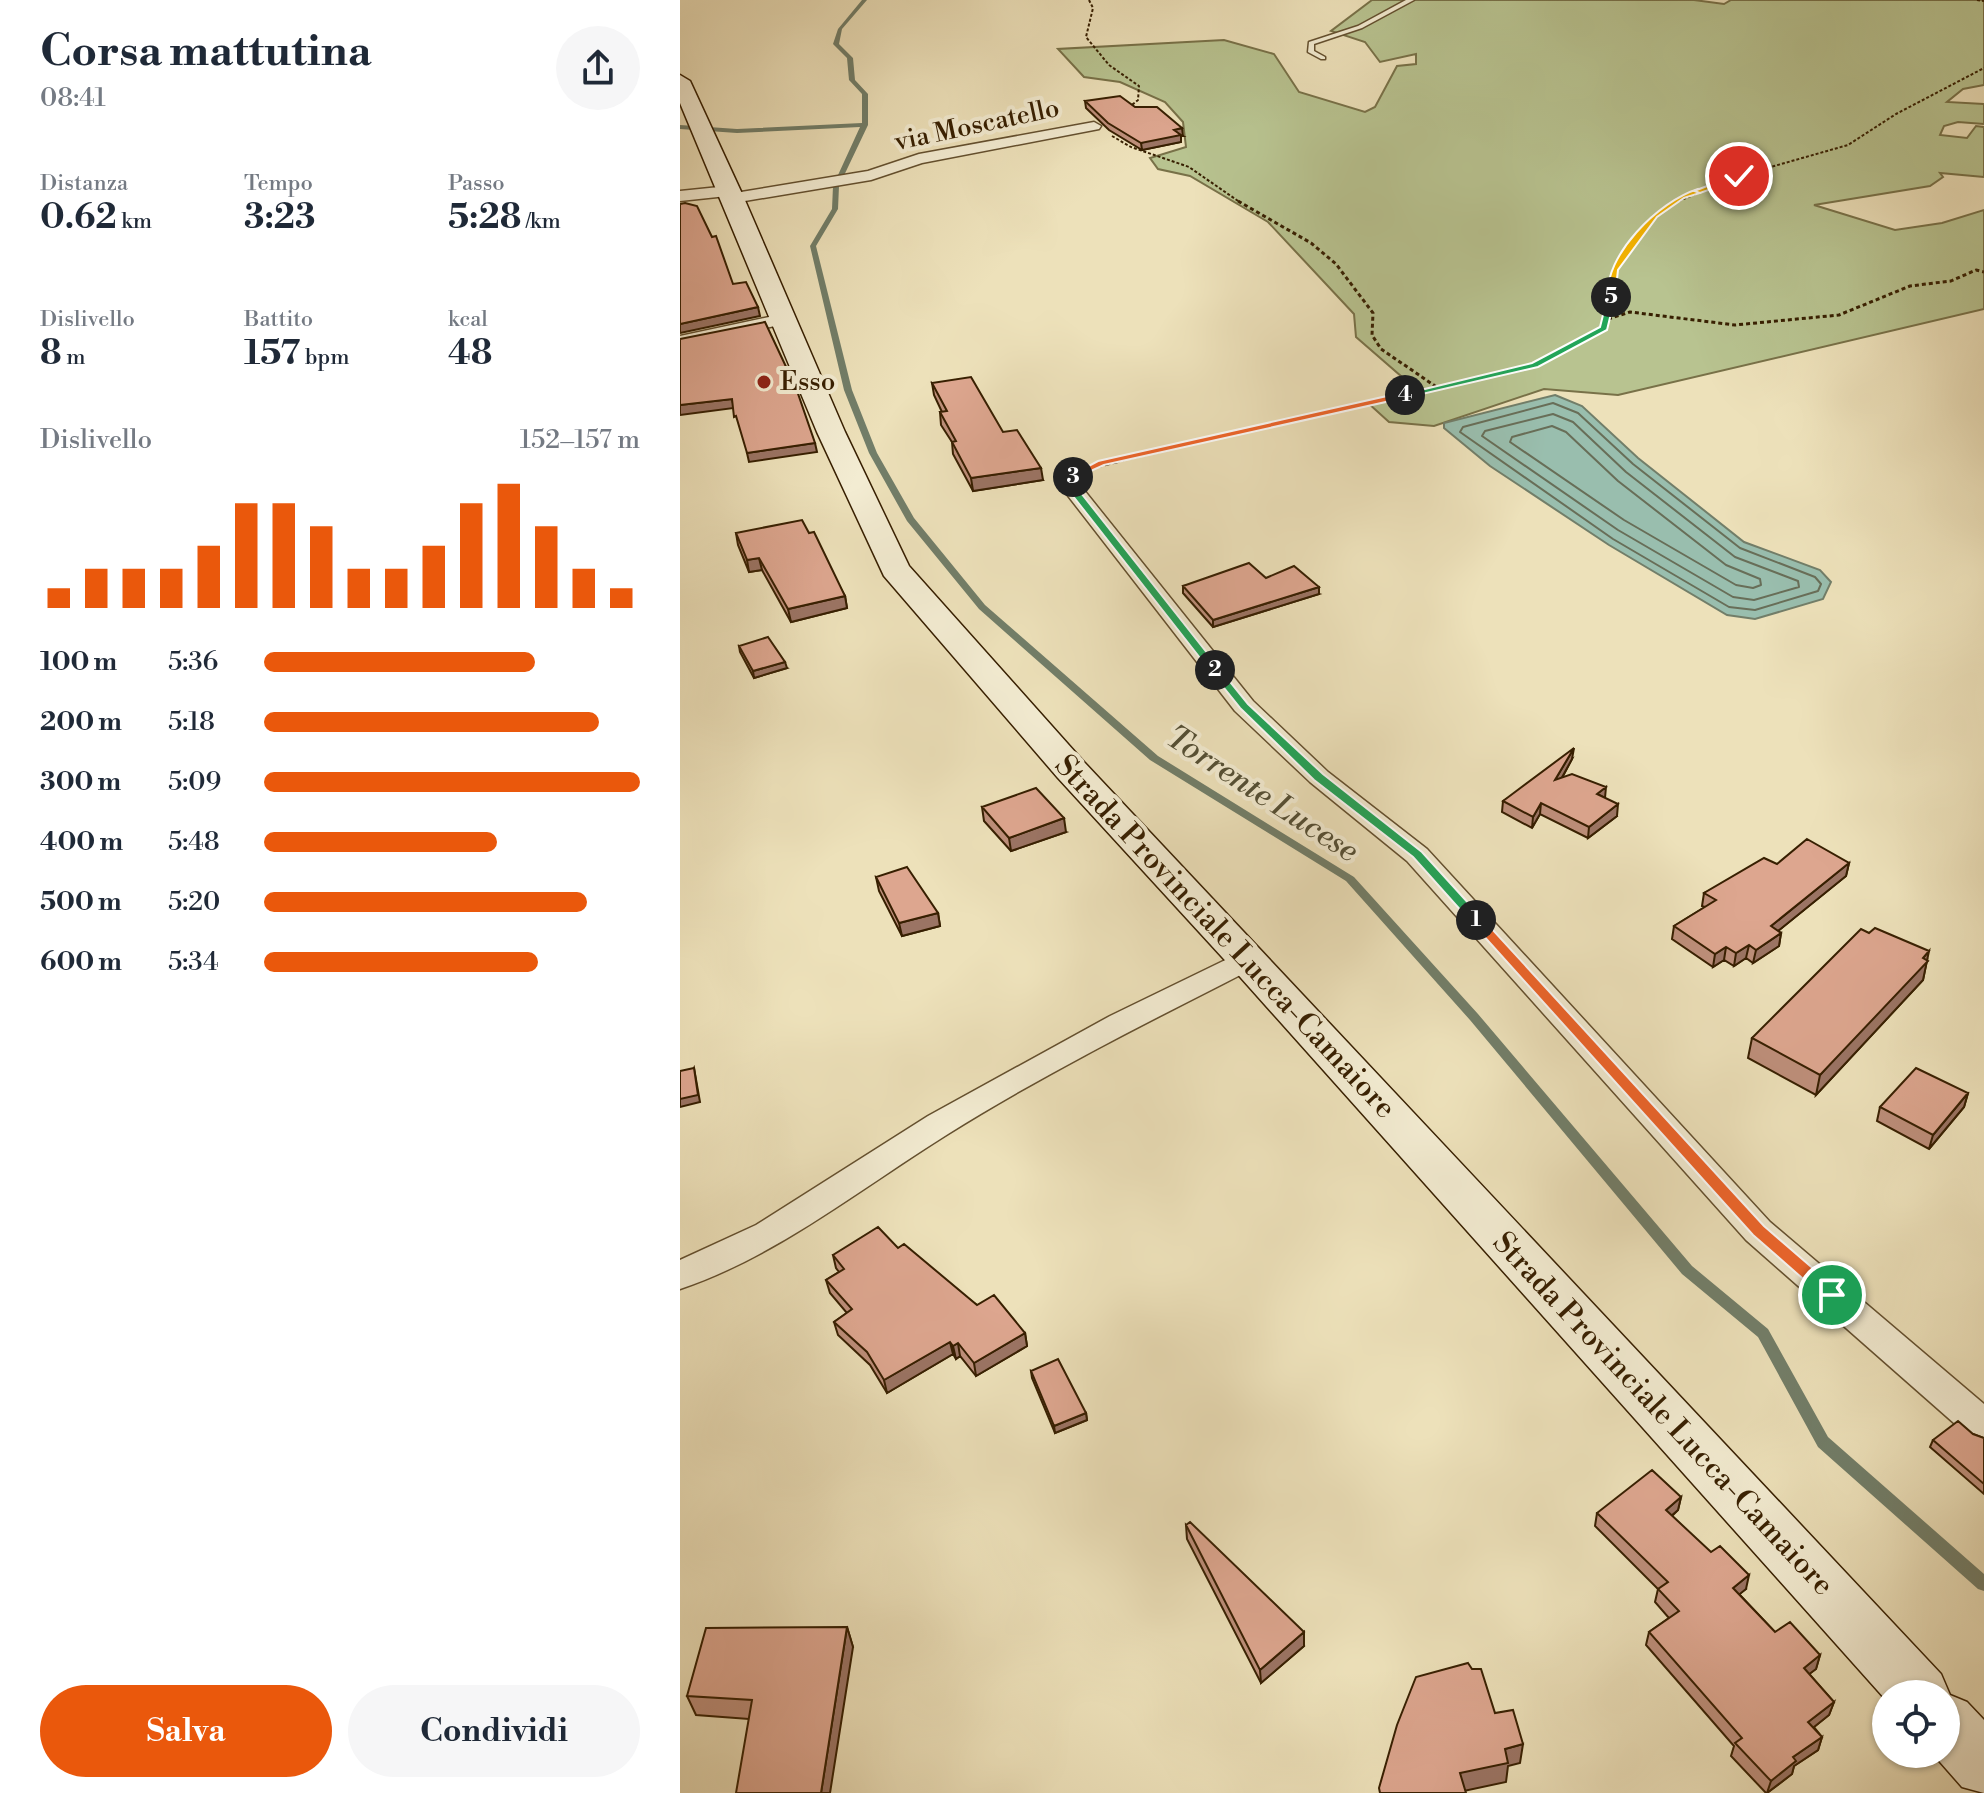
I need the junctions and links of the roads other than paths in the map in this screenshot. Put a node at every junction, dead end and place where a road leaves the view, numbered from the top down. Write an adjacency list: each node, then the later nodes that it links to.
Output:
1 (1411, 0): 2 (lane)
2 (1323, 58)
3 (680, 81): 5 (main road, Strada Provinciale Lucca-Camaiore)
4 (1094, 126): 5 (street, via Moscatello)
5 (731, 195): 6 (street); 7 (main road, Strada Provinciale Lucca-Camaiore)
6 (680, 196)
7 (783, 319): 8 (street); 10 (main road, Strada Provinciale Lucca-Camaiore)
8 (680, 341)
9 (1069, 484): 12 (street)
10 (1248, 959): 11 (street); 13 (main road, Strada Provinciale Lucca-Camaiore)
11 (680, 1275)
12 (1984, 1427)
13 (1907, 1680)
14 (1960, 1738): 15 (main road)
15 (1984, 1765)

